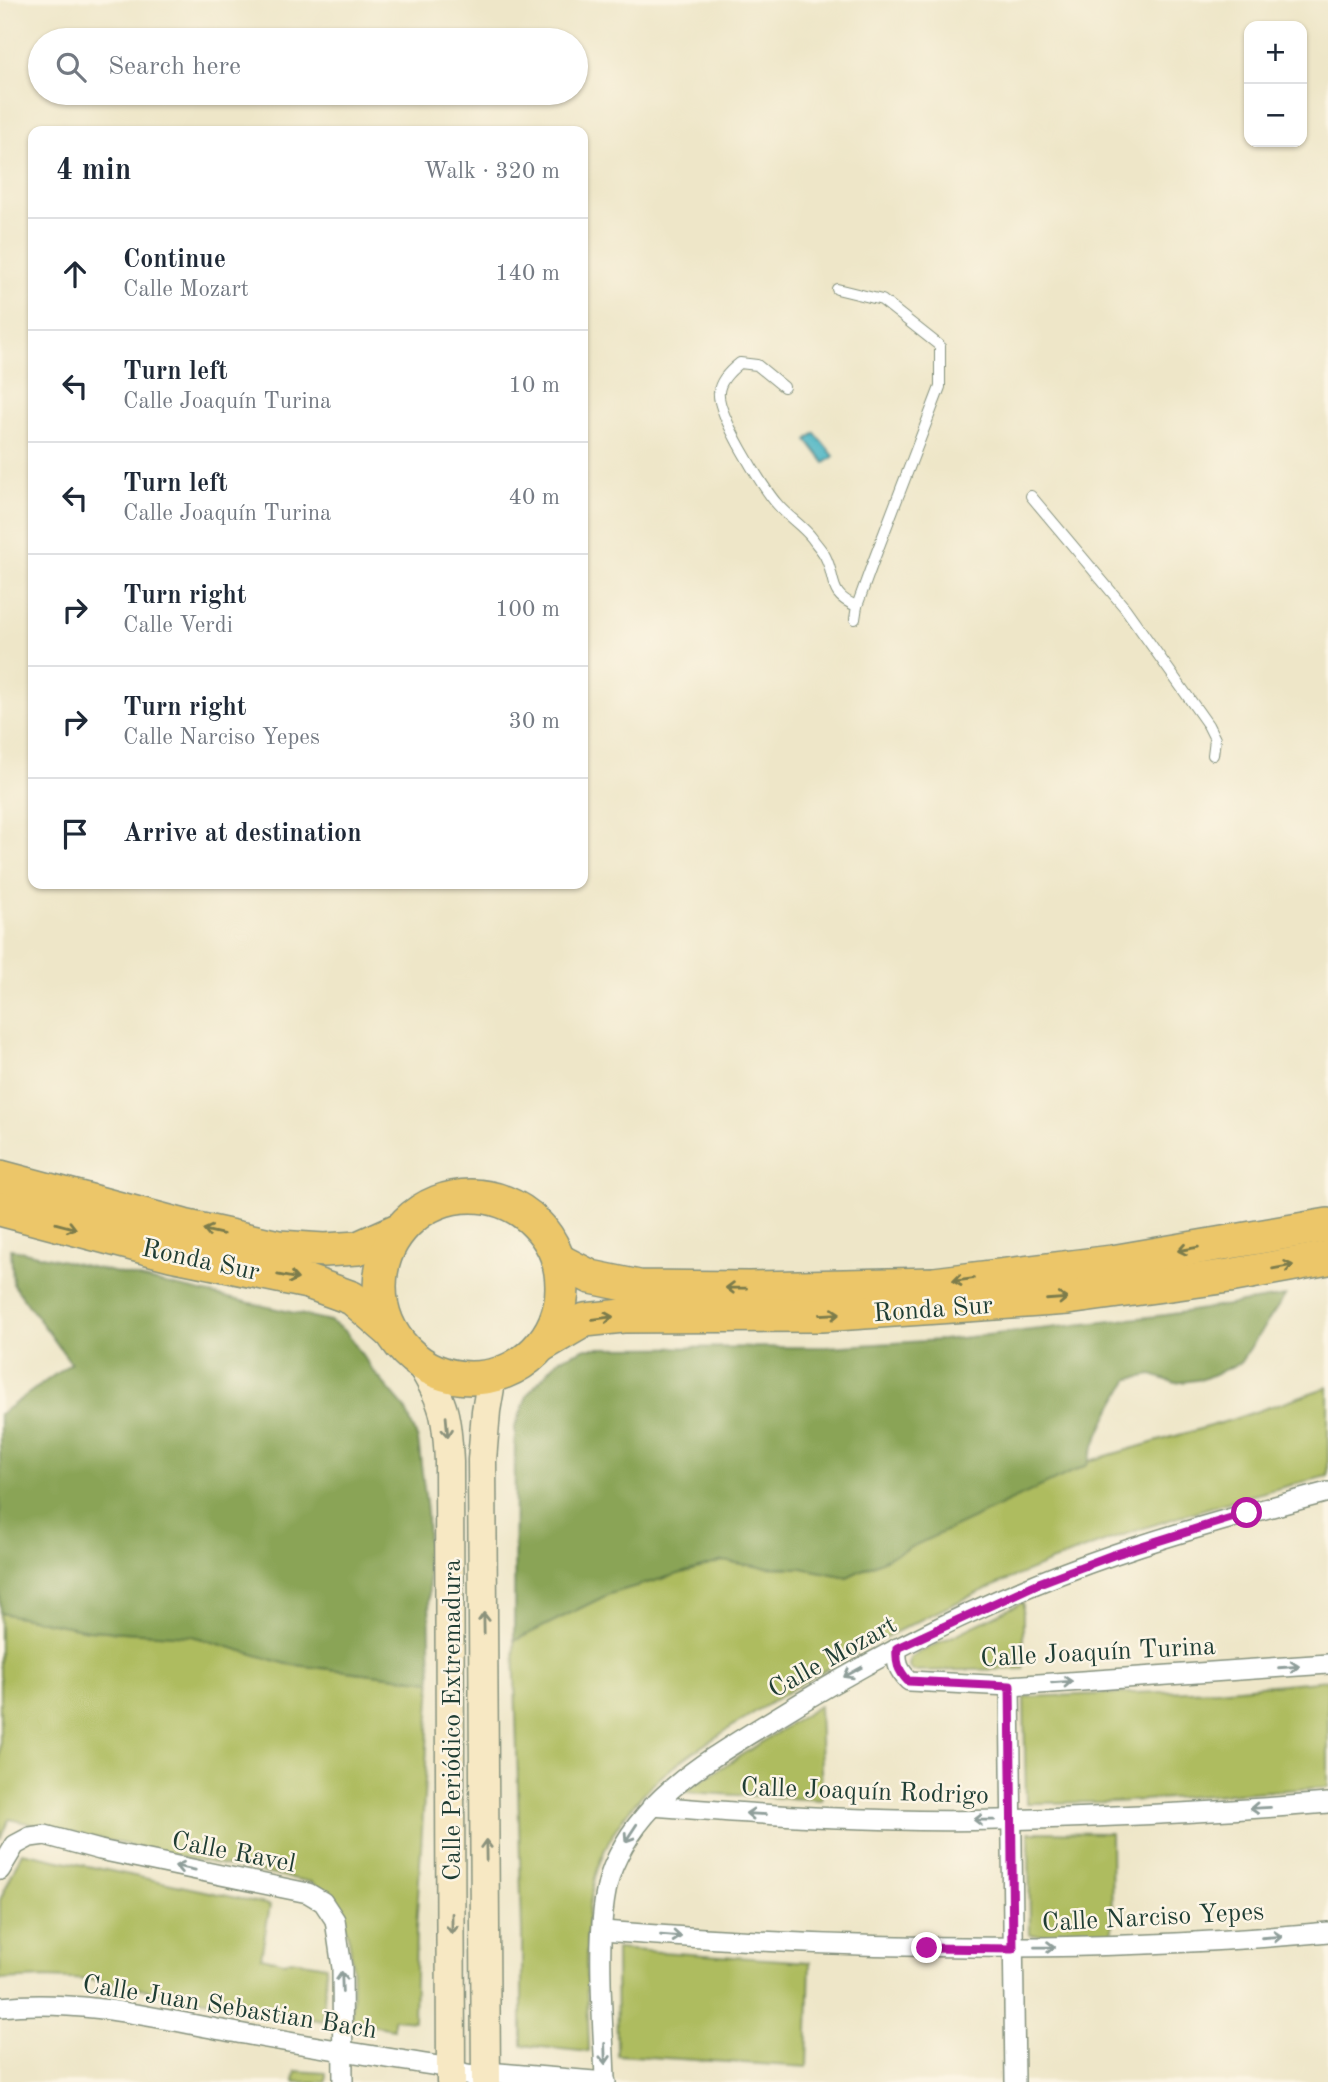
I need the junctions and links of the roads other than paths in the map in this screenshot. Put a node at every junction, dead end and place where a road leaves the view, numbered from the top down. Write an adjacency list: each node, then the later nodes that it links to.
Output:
1 (837, 289): 4 (lane)
2 (784, 387): 4 (lane)
3 (1031, 496): 6 (lane)
4 (858, 606): 5 (lane)
5 (855, 619)
6 (1213, 755)
7 (0, 1177): 10 (highway, Ronda Sur, one-way to 7)
8 (0, 1209): 13 (highway, Ronda Sur, one-way to 13)
9 (1328, 1225): 12 (highway, Ronda Sur, one-way to 12)
10 (398, 1230): 12 (highway); 13 (highway)
11 (1328, 1258): 14 (highway, Ronda Sur, one-way to 11)
12 (558, 1260): 14 (highway)
13 (390, 1331): 15 (highway)
14 (541, 1345): 16 (highway)
15 (421, 1365): 16 (highway); 30 (main road, Calle Periódico Extremadura, one-way to 30)
16 (492, 1376): 31 (main road, Calle Periódico Extremadura, one-way to 16)
17 (1328, 1492): 18 (street, Calle Mozart)
18 (897, 1648): 20 (street, Calle Joaquín Turina); 22 (street, Calle Mozart, one-way to 22)
19 (1328, 1664): 20 (street, Calle Joaquín Turina, one-way to 19)
20 (1010, 1686): 23 (street)
21 (1328, 1803): 23 (street, Calle Joaquín Rodrigo, one-way to 23)
22 (652, 1807): 23 (street, Calle Joaquín Rodrigo, one-way to 22); 25 (street, Calle Mozart, one-way to 25)
23 (1011, 1819): 27 (street)
24 (0, 1870): 29 (street, Calle Ravel, one-way to 24)
25 (603, 1931): 27 (street, Calle Narciso Yepes, one-way to 27); 33 (street, Calle Mozart, one-way to 33)
26 (1328, 1932): 27 (street, Calle Narciso Yepes, one-way to 26)
27 (1013, 1949): 34 (street)
28 (0, 2007): 29 (street, Calle Juan Sebastian Bach)
29 (344, 2051): 30 (street, Calle Juan Sebastian Bach); 32 (street, Calle Ravel)
30 (451, 2075): 31 (street, Calle Juan Sebastian Bach)
31 (487, 2077): 33 (street)
32 (343, 2082)
33 (606, 2082)
34 (1015, 2082)

